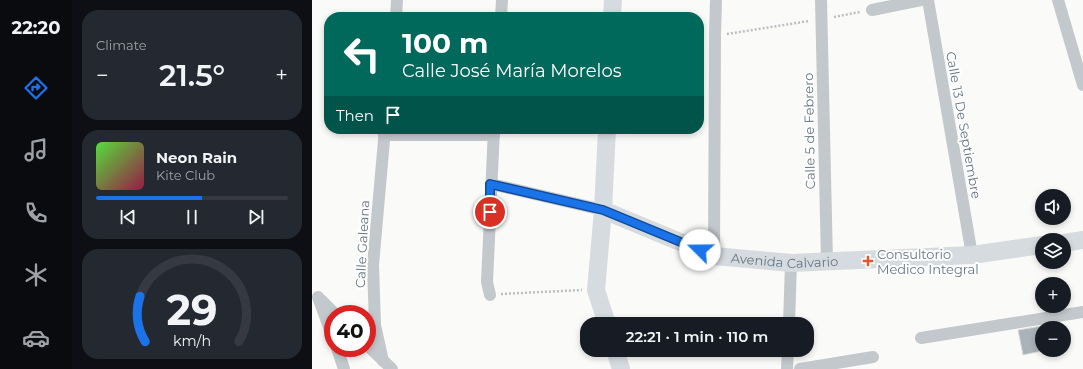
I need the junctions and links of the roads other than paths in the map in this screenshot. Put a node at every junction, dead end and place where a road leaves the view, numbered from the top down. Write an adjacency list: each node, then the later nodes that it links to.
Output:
1 (397, 0): 10 (street)
2 (502, 0): 11 (street)
3 (613, 0): 12 (street)
4 (716, 0): 23 (street)
5 (821, 0): 24 (street, Calle 5 de Febrero)
6 (921, 0): 9 (street)
7 (928, 0): 22 (street, Calle 13 De Septiembre)
8 (1058, 0): 13 (street)
9 (872, 10)
10 (396, 12)
11 (501, 12)
12 (612, 12)
13 (1083, 85)
14 (385, 134): 39 (street, Calle Galeana)
15 (494, 134): 17 (street)
16 (607, 134): 18 (street)
17 (490, 184): 18 (street, Avenida Calvario); 26 (street)
18 (603, 210): 23 (street, Avenida Calvario); 31 (street)
19 (1083, 240): 20 (street)
20 (1071, 242)
21 (1035, 247): 22 (street, Avenida Calvario)
22 (972, 254): 24 (street, Avenida Calvario)
23 (714, 256): 25 (street, Avenida Calvario)
24 (827, 262): 25 (street, Avenida Calvario)
25 (791, 263): 32 (street)
26 (490, 294)
27 (315, 295): 28 (street); 30 (street)
28 (326, 305)
29 (1083, 312): 33 (street)
30 (324, 316)
31 (605, 317)
32 (789, 317)
33 (921, 338)
34 (376, 354): 39 (street)
35 (340, 357): 40 (street)
36 (617, 357): 42 (street)
37 (788, 357): 43 (street)
38 (873, 357): 44 (street)
39 (383, 361): 41 (street)
40 (344, 369)
41 (392, 369)
42 (621, 369)
43 (787, 369)
44 (800, 369)

